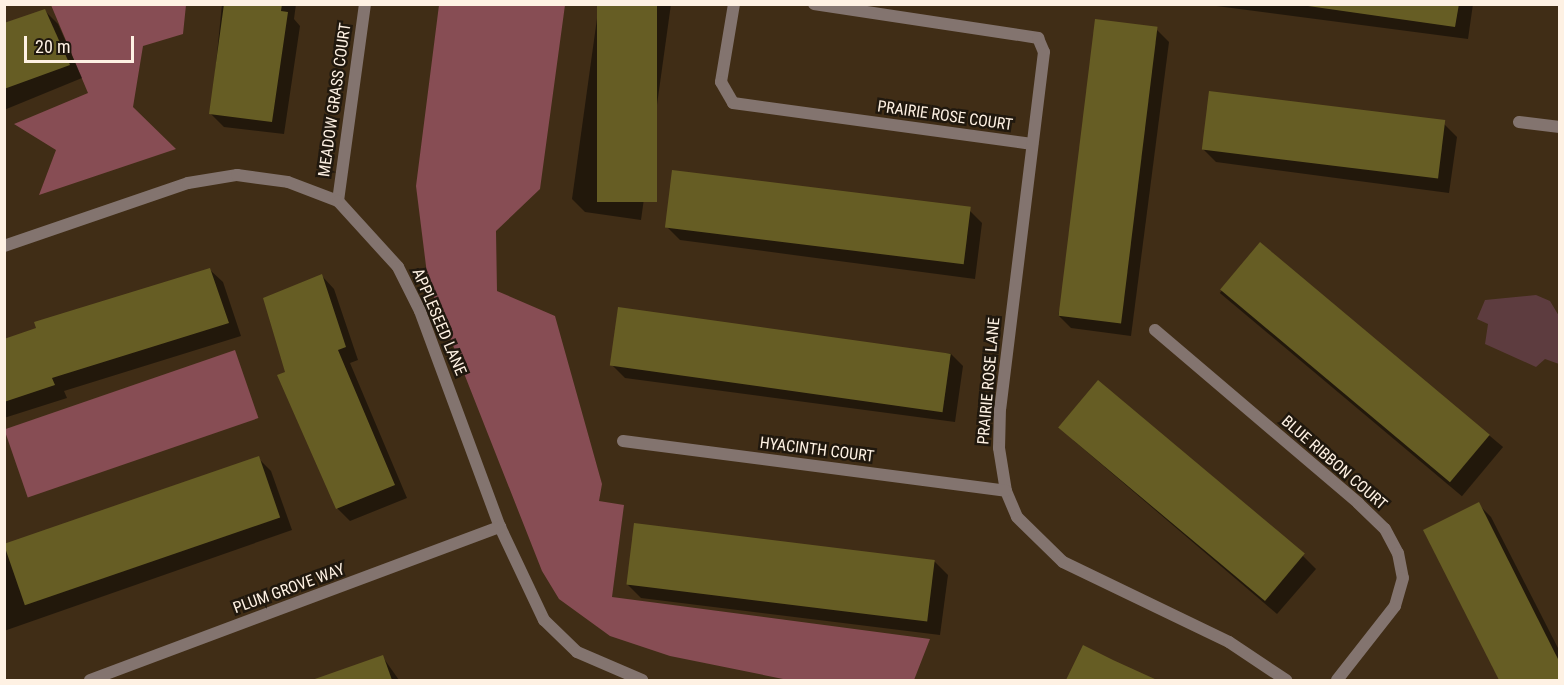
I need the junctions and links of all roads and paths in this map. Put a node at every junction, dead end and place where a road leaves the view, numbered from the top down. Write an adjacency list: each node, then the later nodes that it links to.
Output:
1 (365, 4): 7 (street, MEADOW GRASS COURT)
2 (734, 4): 6 (street, PRAIRIE ROSE COURT)
3 (814, 4): 6 (street, PRAIRIE ROSE COURT)
4 (1519, 122): 5 (street)
5 (1560, 127)
6 (1032, 144): 11 (street, PRAIRIE ROSE LANE)
7 (338, 201): 8 (street, APPLESEED LANE); 12 (street, APPLESEED LANE)
8 (4, 246)
9 (1155, 330): 16 (street, BLUE RIBBON COURT)
10 (623, 441): 11 (street, HYACINTH COURT)
11 (1006, 491): 15 (street, PRAIRIE ROSE LANE)
12 (500, 527): 13 (street, PLUM GROVE WAY); 14 (street, APPLESEED LANE)
13 (90, 681)
14 (642, 681)
15 (1286, 681)
16 (1337, 681)

